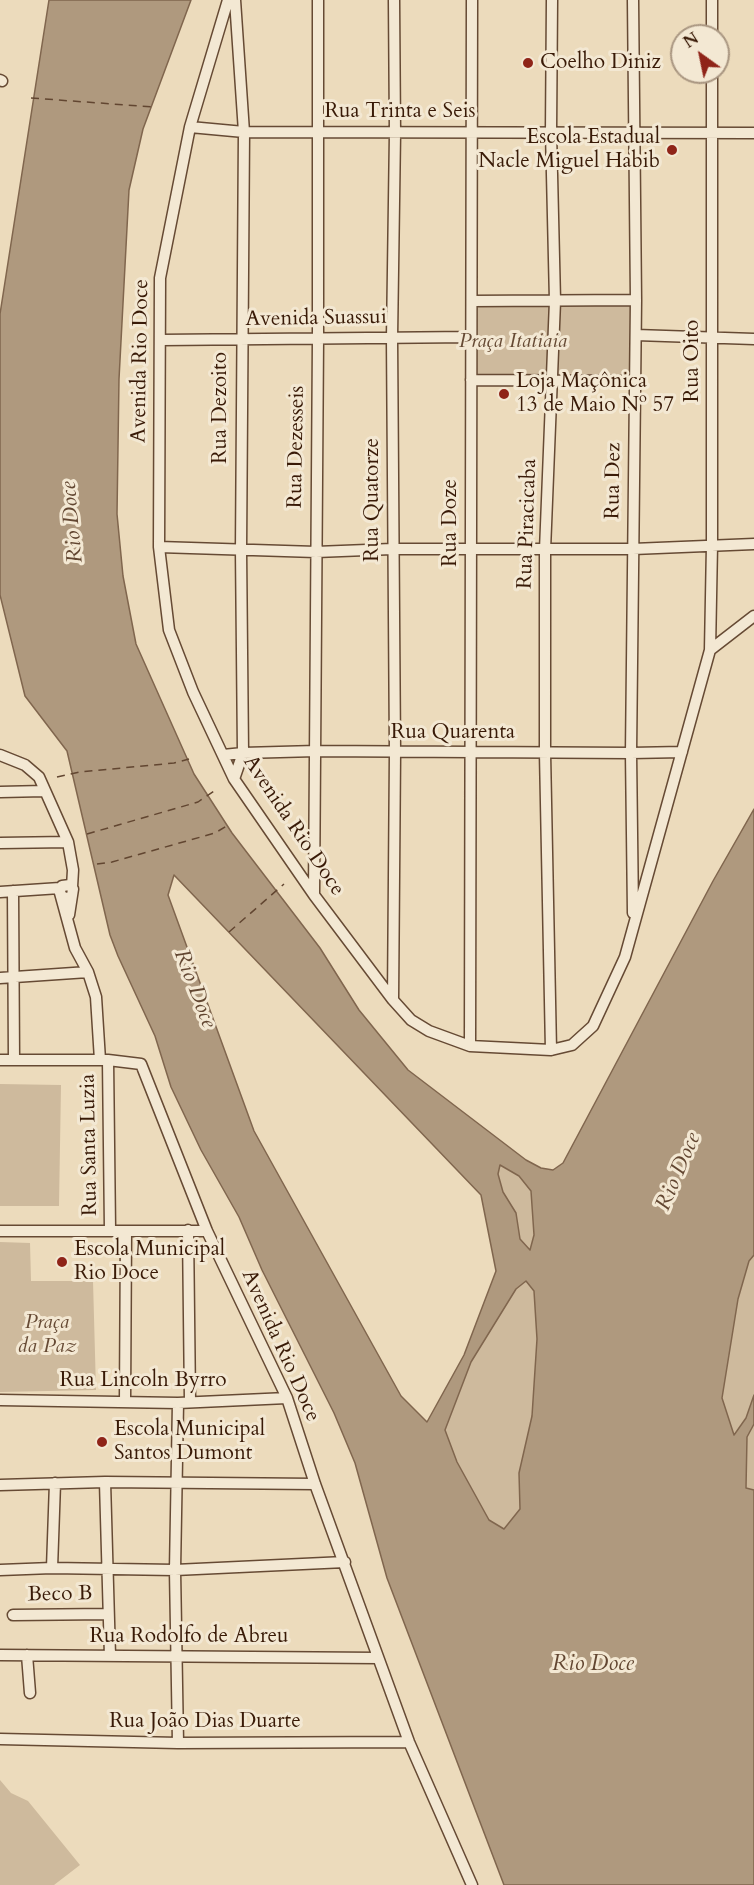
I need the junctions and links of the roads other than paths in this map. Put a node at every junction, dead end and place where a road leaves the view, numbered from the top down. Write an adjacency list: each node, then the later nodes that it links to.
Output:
1 (228, 0): 11 (street, Avenida Rio Doce)
2 (235, 0): 14 (street, Rua Dezoito)
3 (318, 0): 12 (street, Rua Dezesseis)
4 (394, 0): 17 (street, Rua Quatorze)
5 (472, 0): 13 (street, Rua Doze)
6 (552, 0): 15 (street, Rua Piracicaba)
7 (633, 0): 16 (street, Rua Dez)
8 (711, 0): 9 (street)
9 (712, 24)
10 (712, 84): 18 (street, Rua Oito)
11 (190, 127): 14 (street, Rua Trinta e Seis); 30 (street, Avenida Rio Doce)
12 (318, 131): 14 (street, Rua Trinta e Seis); 17 (street, Rua Trinta e Seis); 27 (street, Rua Dezesseis)
13 (471, 131): 15 (street, Rua Trinta e Seis); 17 (street, Rua Trinta e Seis); 21 (street, Rua Doze)
14 (244, 132): 26 (street, Rua Dezoito)
15 (551, 132): 16 (street, Rua Trinta e Seis); 22 (street, Rua Piracicaba)
16 (635, 132): 18 (street, Rua Trinta e Seis); 20 (street, Rua Dez)
17 (395, 133): 25 (street, Rua Quatorze)
18 (712, 133): 19 (street, Rua Trinta e Seis); 28 (street, Rua Oito)
19 (754, 133)
20 (636, 300): 22 (street); 23 (street, Rua Dez)
21 (472, 301): 22 (street); 24 (street, Rua Doze)
22 (555, 301): 32 (street, Rua Piracicaba)
23 (636, 335): 28 (street); 33 (street, Rua Dez)
24 (471, 337): 25 (street, Avenida Suassui); 31 (street, Rua Doze)
25 (392, 338): 27 (street, Avenida Suassui); 37 (street, Rua Quatorze)
26 (241, 339): 27 (street, Avenida Suassui); 30 (street, Avenida Suassui); 40 (street, Rua Dezoito)
27 (318, 339): 42 (street, Rua Dezesseis)
28 (712, 339): 29 (street); 35 (street, Rua Oito)
29 (754, 339)
30 (160, 340): 36 (street, Avenida Rio Doce)
31 (471, 380): 32 (street); 38 (street, Rua Doze)
32 (552, 381): 33 (street); 41 (street, Rua Piracicaba)
33 (635, 381): 39 (street, Rua Dez)
34 (754, 544): 35 (street)
35 (712, 545): 39 (street); 44 (street, Rua Oito)
36 (159, 547): 40 (street); 53 (street, Avenida Rio Doce)
37 (392, 549): 38 (street); 42 (street); 47 (street, Rua Quatorze)
38 (470, 549): 41 (street); 46 (street, Rua Doze)
39 (633, 549): 41 (street); 51 (street, Rua Dez)
40 (241, 550): 42 (street); 49 (street, Rua Dezoito)
41 (545, 550): 50 (street, Rua Piracicaba)
42 (316, 552): 45 (street, Rua Dezesseis)
43 (754, 616): 44 (street)
44 (710, 650): 48 (street, Avenida Rio Doce)
45 (316, 751): 47 (street, Rua Quarenta); 49 (street, Rua Quarenta); 62 (street, Rua Dezesseis)
46 (471, 751): 47 (street, Rua Quarenta); 50 (street, Rua Quarenta); 68 (street, Rua Doze)
47 (395, 752): 67 (street, Rua Quatorze)
48 (682, 752): 51 (street, Rua Quarenta); 63 (street, Avenida Rio Doce)
49 (243, 753): 53 (street, Rua Quarenta); 54 (street, Rua Dezoito)
50 (545, 753): 51 (street, Rua Quarenta); 69 (street, Rua Piracicaba)
51 (631, 753): 63 (street, Rua Dez)
52 (0, 755): 55 (street)
53 (223, 755): 54 (street, Avenida Rio Doce)
54 (234, 779): 62 (street, Avenida Rio Doce)
55 (44, 791): 56 (street); 57 (street)
56 (0, 792)
57 (68, 842): 58 (street); 60 (street)
58 (0, 843)
59 (13, 891): 60 (street); 61 (street); 65 (street)
60 (66, 891): 64 (street)
61 (0, 892)
62 (314, 895): 67 (street, Avenida Rio Doce)
63 (633, 926): 69 (street, Avenida Rio Doce)
64 (88, 972): 65 (street); 72 (street)
65 (15, 976): 66 (street); 71 (street)
66 (0, 978)
67 (393, 1000): 68 (street, Avenida Rio Doce)
68 (470, 1046): 69 (street, Avenida Rio Doce)
69 (551, 1050)
70 (0, 1060): 71 (street)
71 (14, 1060): 72 (street)
72 (104, 1060): 73 (street, Rua Santa Luzia); 77 (street, Avenida Rio Doce)
73 (110, 1230): 75 (street); 76 (street)
74 (188, 1230): 76 (street); 77 (street); 80 (street)
75 (0, 1231)
76 (126, 1231): 81 (street)
77 (207, 1231): 78 (street, Avenida Rio Doce)
78 (287, 1398): 80 (street, Rua Lincoln Byrro); 86 (street, Avenida Rio Doce)
79 (0, 1400): 81 (street, Rua Lincoln Byrro)
80 (190, 1401): 82 (street, Rua Lincoln Byrro)
81 (125, 1402): 82 (street, Rua Lincoln Byrro)
82 (178, 1403): 85 (street)
83 (105, 1482): 84 (street); 85 (street); 90 (street)
84 (55, 1483): 87 (street); 89 (street)
85 (176, 1483): 86 (street); 92 (street)
86 (315, 1484): 88 (street, Avenida Rio Doce)
87 (0, 1485)
88 (345, 1562): 92 (street); 99 (street, Avenida Rio Doce)
89 (52, 1568): 90 (street); 91 (street)
90 (108, 1569): 92 (street); 93 (street)
91 (0, 1570)
92 (175, 1570): 98 (street)
93 (108, 1614): 94 (street, Beco B); 97 (street)
94 (13, 1616)
95 (0, 1655): 96 (street, Rua Rodolfo de Abreu)
96 (27, 1655): 97 (street, Rua Rodolfo de Abreu); 100 (street)
97 (110, 1656): 98 (street, Rua Rodolfo de Abreu)
98 (177, 1656): 99 (street, Rua Rodolfo de Abreu); 103 (street)
99 (378, 1658): 102 (street, Avenida Rio Doce)
100 (30, 1693)
101 (0, 1739): 103 (street, Rua João Dias Duarte)
102 (409, 1742): 103 (street, Rua João Dias Duarte); 104 (street, Avenida Rio Doce)
103 (178, 1743)
104 (472, 1885)

